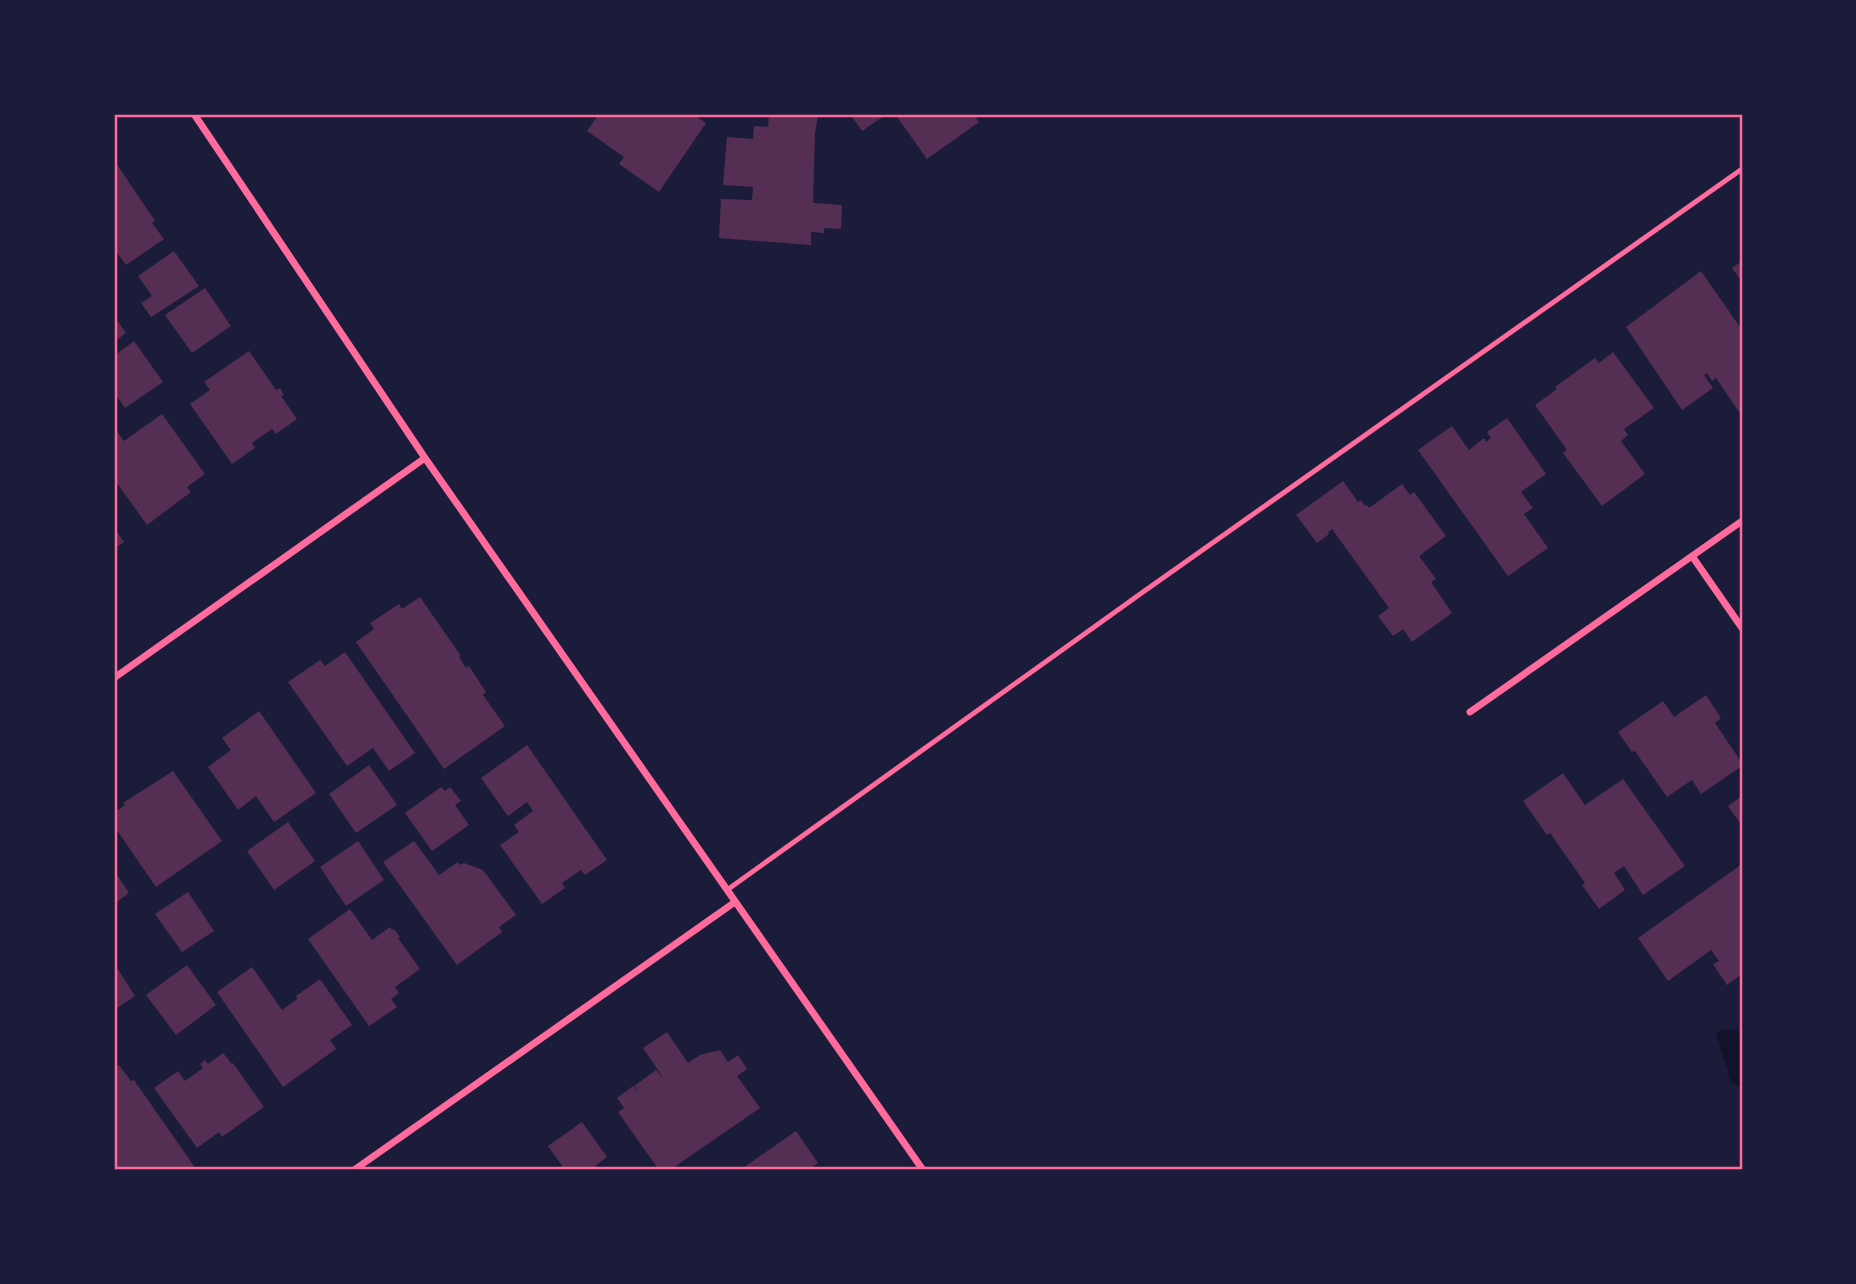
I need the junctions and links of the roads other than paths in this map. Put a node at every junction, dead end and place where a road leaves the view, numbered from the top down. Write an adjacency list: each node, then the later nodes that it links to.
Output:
1 (194, 114): 3 (street)
2 (1742, 169): 9 (lane)
3 (425, 458): 7 (street); 9 (street)
4 (1742, 521): 5 (street)
5 (1692, 556): 6 (street); 8 (street)
6 (1742, 628)
7 (114, 678)
8 (1470, 712)
9 (727, 890): 10 (street)
10 (735, 902): 11 (street); 12 (street)
11 (354, 1170)
12 (923, 1170)

